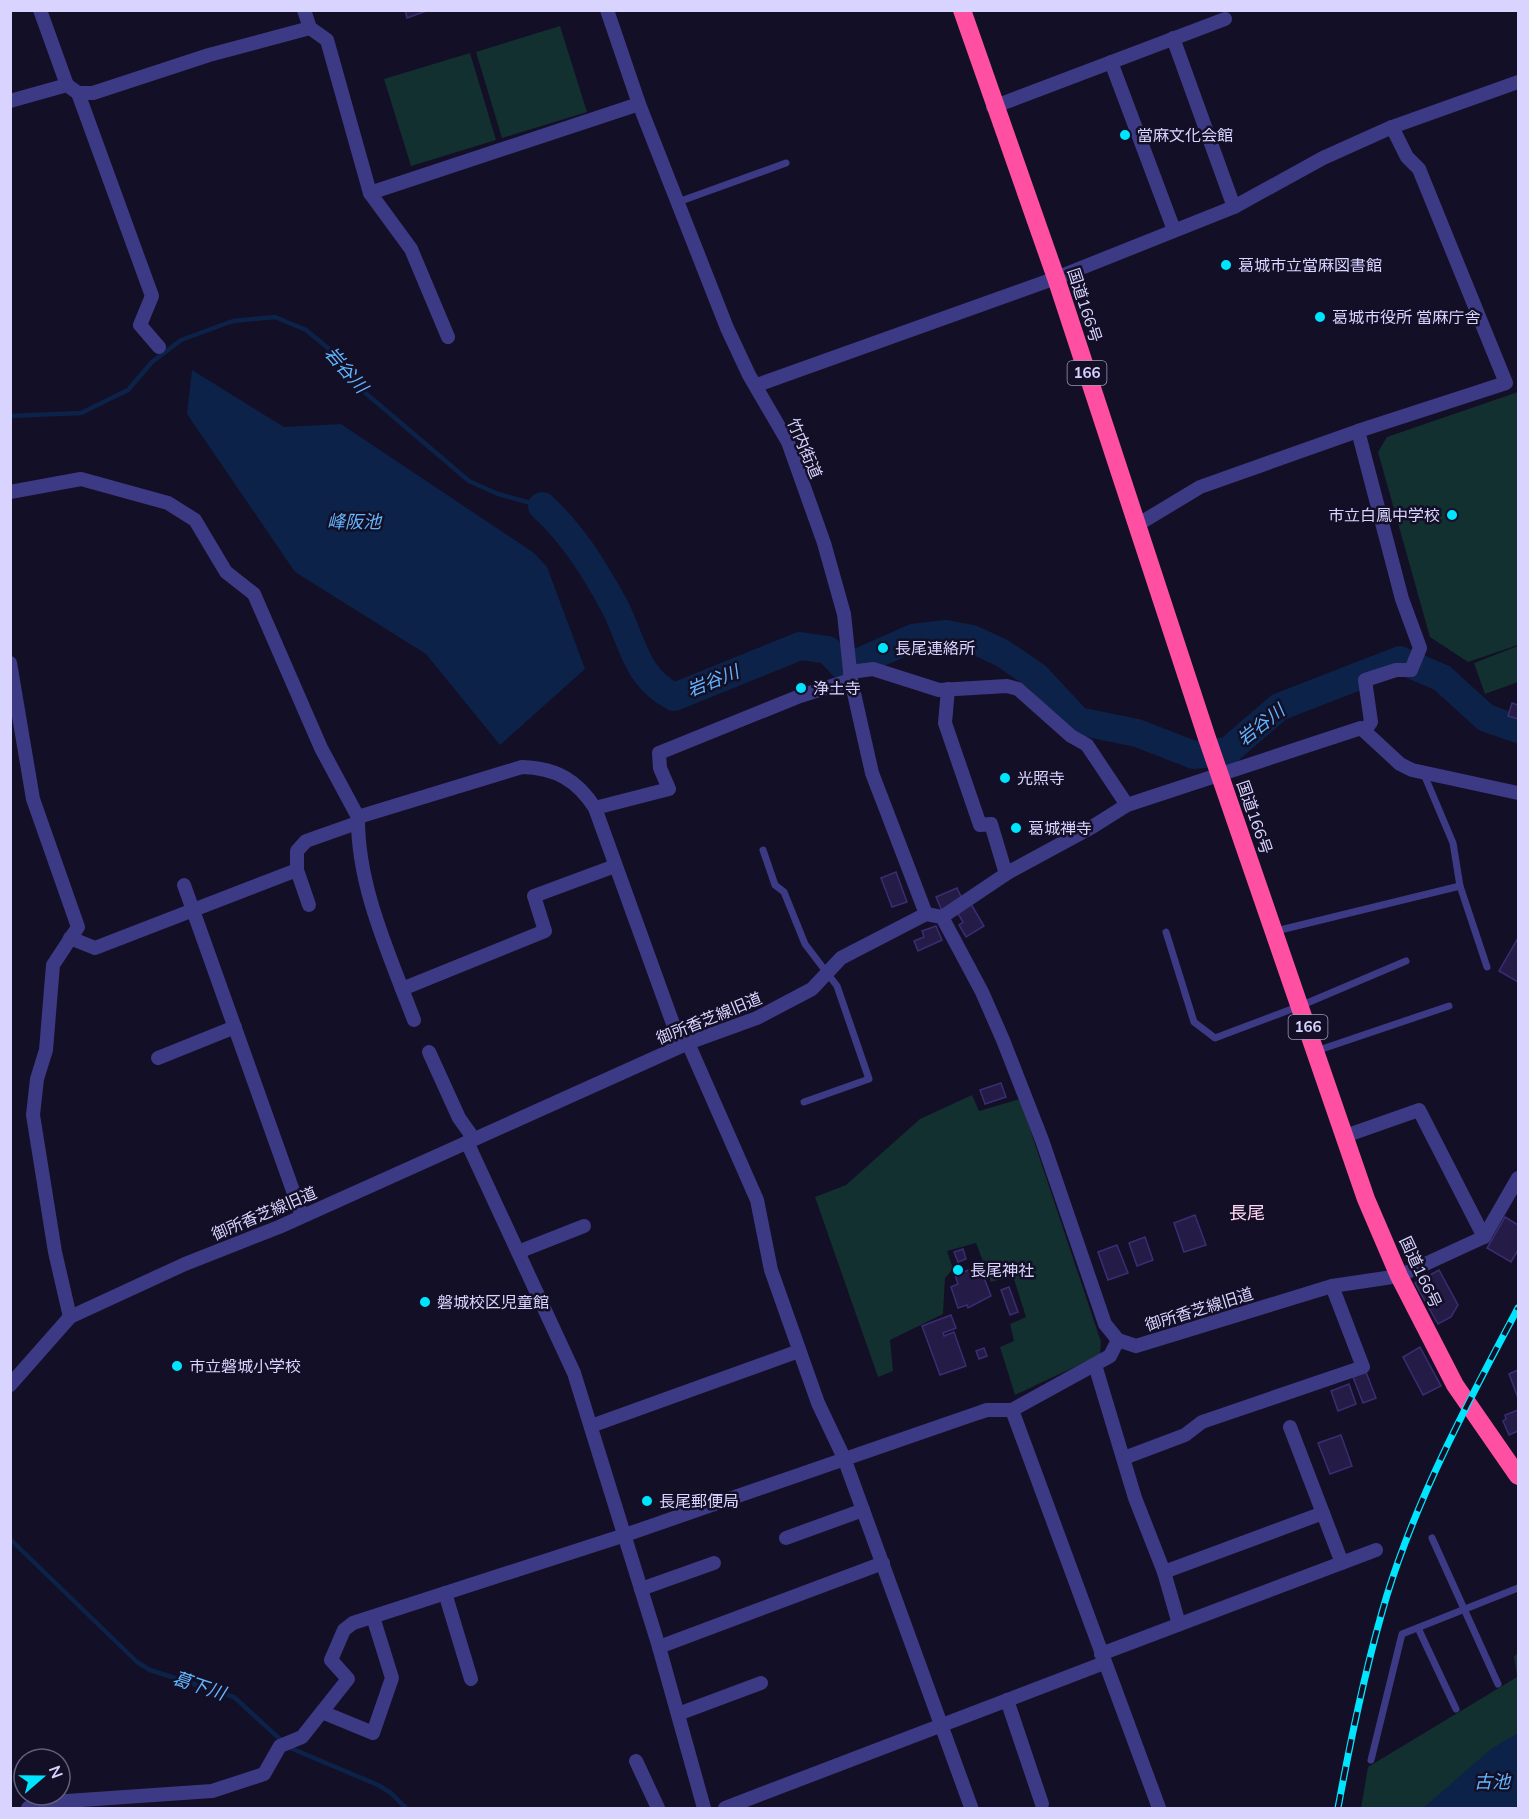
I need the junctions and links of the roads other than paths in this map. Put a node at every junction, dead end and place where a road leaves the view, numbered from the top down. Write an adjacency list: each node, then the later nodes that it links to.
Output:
1 (40, 10): 10 (street)
2 (304, 10): 6 (street)
3 (607, 10): 12 (street, 竹内街道)
4 (962, 10): 13 (highway, 国道166号 / 166)
5 (1225, 19): 7 (street)
6 (310, 28): 10 (street); 16 (street)
7 (1173, 38): 8 (street); 18 (street)
8 (1112, 62): 13 (street); 19 (street)
9 (1518, 82): 14 (street)
10 (73, 89): 11 (street); 22 (street)
11 (10, 101)
12 (639, 104): 16 (street); 17 (street, 竹内街道)
13 (993, 107): 20 (highway, 国道166号 / 166)
14 (1392, 127): 18 (street); 24 (street)
15 (786, 163): 17 (lane)
16 (370, 193): 21 (street)
17 (678, 201): 23 (street, 竹内街道)
18 (1234, 207): 19 (street)
19 (1174, 230): 20 (street)
20 (1056, 278): 23 (street); 26 (highway, 国道166号 / 166)
21 (448, 337)
22 (159, 347)
23 (756, 385): 28 (street, 竹内街道)
24 (1358, 430): 26 (street); 30 (street)
25 (10, 492): 36 (street)
26 (1137, 525): 32 (highway, 国道166号 / 166)
27 (10, 663): 49 (street)
28 (850, 670): 29 (street); 35 (street); 45 (street, 竹内街道)
29 (948, 689): 34 (street); 40 (street)
30 (1365, 730): 31 (street); 32 (street)
31 (1423, 772): 33 (street); 42 (lane)
32 (1220, 776): 34 (street); 48 (highway, 国道166号 / 166)
33 (1518, 793)
34 (1127, 805): 40 (street)
35 (595, 808): 36 (street); 38 (street)
36 (357, 820): 39 (street); 53 (street)
37 (763, 850): 52 (lane)
38 (615, 866): 53 (street); 58 (street)
39 (297, 870): 43 (street); 44 (street)
40 (1006, 874): 46 (street)
41 (184, 885): 44 (street)
42 (1460, 886): 48 (lane); 51 (lane)
43 (309, 905)
44 (193, 910): 49 (street); 57 (street)
45 (926, 914): 46 (street); 52 (street, 御所香芝線旧道)
46 (942, 917): 73 (street)
47 (1166, 932): 54 (lane)
48 (1275, 932): 54 (highway, 国道166号 / 166)
49 (70, 938): 72 (street)
50 (1406, 961): 54 (lane)
51 (1487, 967)
52 (828, 972): 58 (street, 御所香芝線旧道); 62 (lane)
53 (402, 989): 56 (street)
54 (1300, 1006): 59 (highway, 国道166号 / 166)
55 (1449, 1006): 59 (lane)
56 (414, 1020)
57 (235, 1027): 61 (street); 66 (street)
58 (684, 1045): 64 (street, 御所香芝線旧道); 74 (street)
59 (1316, 1051): 63 (highway, 国道166号 / 166)
60 (429, 1052): 64 (street)
61 (158, 1058)
62 (804, 1102)
63 (1345, 1136): 68 (street); 70 (highway, 国道166号 / 166)
64 (470, 1140): 66 (street, 御所香芝線旧道); 69 (street)
65 (1518, 1178): 68 (street)
66 (302, 1216): 72 (street, 御所香芝線旧道)
67 (584, 1226): 69 (street)
68 (1484, 1237): 70 (street, 御所香芝線旧道)
69 (518, 1252): 78 (street)
70 (1400, 1276): 71 (street, 御所香芝線旧道); 82 (highway, 国道166号 / 166)
71 (1332, 1286): 73 (street, 御所香芝線旧道); 81 (street)
72 (69, 1317): 76 (street, 御所香芝線旧道)
73 (1118, 1340): 75 (street)
74 (799, 1351): 78 (street); 80 (street)
75 (1095, 1365): 77 (street); 81 (street)
76 (10, 1385)
77 (1012, 1410): 80 (street); 101 (street)
78 (591, 1426): 85 (street)
79 (1290, 1427): 84 (street)
80 (844, 1458): 83 (street); 85 (street)
81 (1124, 1458): 92 (street)
82 (1518, 1476)
83 (863, 1510): 86 (street); 90 (street)
84 (1323, 1514): 91 (street); 92 (street)
85 (625, 1535): 94 (street); 95 (street)
86 (786, 1538)
87 (1432, 1538): 96 (lane)
88 (1376, 1550): 91 (street)
89 (714, 1563): 94 (street)
90 (883, 1563): 100 (street); 109 (street)
91 (1342, 1563): 98 (street)
92 (1164, 1572): 98 (street)
93 (1518, 1588): 96 (lane)
94 (641, 1589): 100 (street)
95 (445, 1593): 97 (street); 102 (street)
96 (1465, 1609): 99 (lane); 104 (lane)
97 (373, 1617): 107 (street); 107 (street)
98 (1179, 1624): 101 (street)
99 (1418, 1628): 106 (lane); 110 (lane)
100 (659, 1647): 108 (street)
101 (1103, 1658): 105 (street); 118 (street)
102 (471, 1679)
103 (761, 1683): 108 (street)
104 (1498, 1684)
105 (1007, 1700): 109 (street); 112 (street)
106 (1456, 1709)
107 (322, 1712): 114 (street)
108 (678, 1714): 116 (street)
109 (941, 1725): 113 (street); 117 (street)
110 (1371, 1760)
111 (636, 1761): 115 (street)
112 (1042, 1804)
113 (971, 1807)
114 (28, 1809)
115 (657, 1809)
116 (704, 1809)
117 (725, 1809)
118 (1159, 1809)

